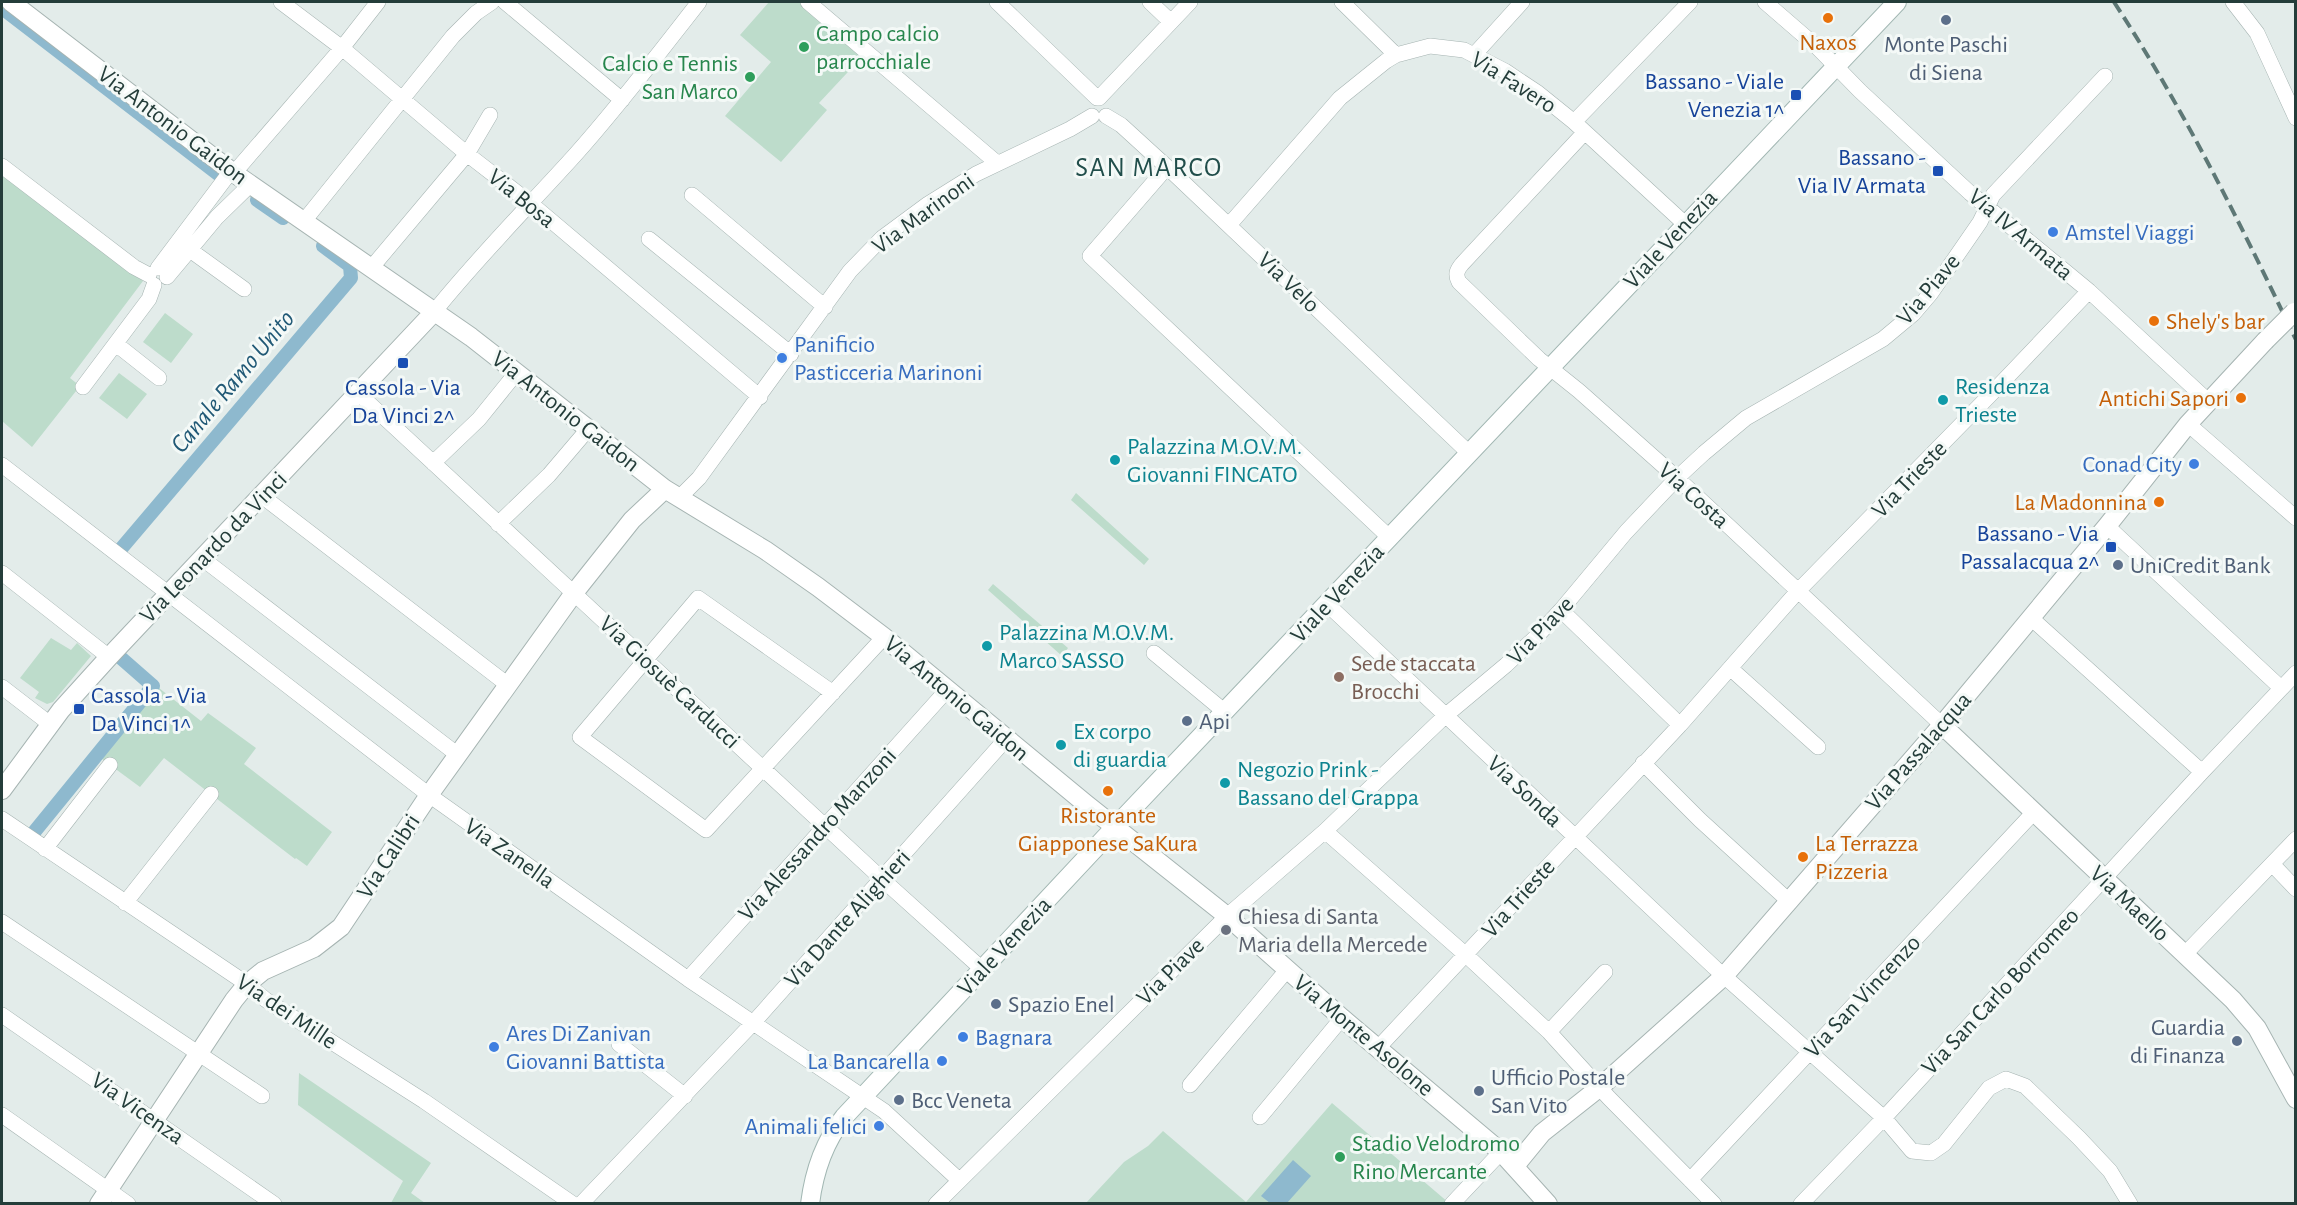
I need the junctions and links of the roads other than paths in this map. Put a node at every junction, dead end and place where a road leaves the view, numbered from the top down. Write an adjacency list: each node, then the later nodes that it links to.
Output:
1 (11, 2): 34 (street, Via Antonio Gaidon)
2 (281, 2): 18 (street, Via Bosa)
3 (378, 2): 18 (street)
4 (492, 2): 24 (street)
5 (505, 2): 25 (street)
6 (699, 2): 25 (street)
7 (808, 2): 31 (street)
8 (997, 2): 23 (street)
9 (1150, 2): 17 (street)
10 (1191, 2): 17 (street)
11 (1342, 2): 19 (street)
12 (1522, 2): 20 (street)
13 (1690, 2): 29 (street)
14 (1765, 2): 21 (street, Via IV Armata)
15 (1897, 2): 21 (street, Viale Venezia)
16 (2233, 2): 28 (street)
17 (1171, 22): 23 (street)
18 (342, 48): 24 (street, Via Bosa); 34 (street)
19 (1396, 55): 20 (street, Via Favero); 41 (street, Via Favero)
20 (1474, 55): 29 (street, Via Favero)
21 (1835, 66): 38 (street, Via IV Armata); 40 (street, Viale Venezia)
22 (2105, 76): 38 (street, Via Piave)
23 (1098, 98): 27 (street)
24 (403, 99): 30 (street, Via Bosa); 39 (street)
25 (622, 100): 37 (street)
26 (490, 115): 30 (street)
27 (1099, 116): 31 (street, Via Marinoni); 33 (street, Via Velo)
28 (2295, 118)
29 (1580, 127): 40 (street, Via Favero); 53 (street, Via Costa)
30 (467, 154): 37 (street, Via Bosa); 44 (street)
31 (996, 163): 48 (street, Via Marinoni)
32 (2, 166): 45 (street)
33 (1167, 167): 41 (street, Via Velo); 71 (street)
34 (232, 172): 35 (street, Via Antonio Gaidon); 45 (street)
35 (251, 184): 39 (street, Via Antonio Gaidon); 43 (street)
36 (692, 195): 48 (street)
37 (529, 202): 49 (street); 58 (street, Via Bosa)
38 (1986, 207): 47 (street, Via IV Armata); 65 (street, Via Piave)
39 (304, 221): 44 (street, Via Antonio Gaidon)
40 (1685, 224): 53 (street, Viale Venezia)
41 (1229, 225): 62 (street, Via Velo)
42 (649, 239): 52 (street)
43 (190, 250): 45 (street); 46 (street)
44 (372, 267): 49 (street, Via Antonio Gaidon)
45 (157, 276): 51 (street)
46 (244, 289)
47 (2089, 291): 59 (street, Via IV Armata); 74 (street, Via Trieste)
48 (825, 307): 52 (street, Via Marinoni)
49 (435, 312): 54 (street, Via Antonio Gaidon); 57 (street, Via Leonardo da Vinci)
50 (2295, 313): 59 (street, Via Passalacqua, bridge)
51 (116, 344): 55 (street); 56 (street)
52 (791, 354): 58 (street, Via Marinoni)
53 (1550, 367): 62 (street, Viale Venezia); 65 (street, Via Costa)
54 (517, 372): 61 (street, Via Antonio Gaidon); 63 (street)
55 (159, 378)
56 (83, 387)
57 (359, 394): 63 (street, Via Giosuè Carducci); 67 (street, Via Leonardo da Vinci)
58 (760, 397): 66 (street, Via Marinoni)
59 (2208, 401): 60 (street, Via Passalacqua)
60 (2188, 424): 68 (street); 70 (street, Via Passalacqua)
61 (590, 428): 66 (street, Via Antonio Gaidon); 69 (street)
62 (1469, 453): 71 (street, Viale Venezia)
63 (433, 464): 69 (street, Via Giosuè Carducci)
64 (2, 465): 75 (street, Via Zanella)
65 (1677, 478): 74 (street, Via Costa); 78 (street, Via Piave)
66 (672, 493): 76 (street, Via Calibri); 80 (street, Via Antonio Gaidon)
67 (262, 496): 72 (street, Via Leonardo da Vinci); 86 (street)
68 (2295, 518)
69 (498, 524): 76 (street, Via Giosuè Carducci)
70 (2107, 526): 79 (street, Via Passalacqua); 88 (street)
71 (1389, 537): 77 (street, Viale Venezia)
72 (202, 559): 75 (street, Via Leonardo da Vinci); 98 (street)
73 (2, 573): 82 (street)
74 (1798, 591): 84 (street, Via Trieste); 94 (street, Via Costa)
75 (169, 593): 82 (street, Via Leonardo da Vinci); 105 (street, Via Zanella)
76 (574, 593): 83 (street, Via Giosuè Carducci); 86 (street, Via Calibri)
77 (1327, 604): 91 (street, Viale Venezia); 92 (street, Via Sonda)
78 (1561, 610): 92 (street, Via Piave); 95 (street)
79 (2031, 618): 94 (street, Via Passalacqua); 102 (street)
80 (884, 638): 89 (street, Via Antonio Gaidon); 90 (street)
81 (1154, 653): 91 (street)
82 (109, 657): 93 (street, Via Leonardo da Vinci)
83 (645, 660): 90 (street); 101 (street, Via Giosuè Carducci); 101 (street)
84 (1730, 668): 95 (street, Via Trieste); 97 (street)
85 (2295, 673): 88 (street, Via San Carlo Borromeo)
86 (508, 685): 98 (street, Via Calibri)
87 (2, 687): 93 (street)
88 (2281, 688): 102 (street, Via San Carlo Borromeo)
89 (947, 690): 96 (street, Via Antonio Gaidon); 108 (street, Via Alessandro Manzoni)
90 (833, 693): 101 (street)
91 (1225, 712): 109 (street, Viale Venezia)
92 (1445, 716): 110 (street, Via Piave); 111 (street, Via Sonda)
93 (50, 724): 103 (street, Via Leonardo da Vinci)
94 (1942, 724): 106 (street, Via Maello); 118 (street, Via Passalacqua)
95 (1680, 725): 99 (street, Via Trieste)
96 (1006, 739): 109 (street, Via Antonio Gaidon); 116 (street, Via Dante Alighieri)
97 (1818, 747)
98 (458, 755): 105 (street, Via Calibri)
99 (1643, 763): 111 (street, Via Trieste); 118 (street)
100 (110, 765): 113 (street)
101 (764, 768): 108 (street, Via Giosuè Carducci)
102 (2202, 772): 115 (street, Via San Carlo Borromeo)
103 (2, 790)
104 (211, 794): 119 (street)
105 (429, 795): 128 (street, Via Zanella); 129 (street, Via Calibri)
106 (2034, 812): 115 (street, Via Maello); 137 (street, Via San Vincenzo)
107 (2, 819): 113 (street, Via dei Mille)
108 (825, 825): 116 (street, Via Giosuè Carducci); 128 (street, Via Alessandro Manzoni)
109 (1115, 827): 120 (street, Via Monte Asolone); 124 (street, Viale Venezia)
110 (1325, 831): 120 (street, Via Piave); 123 (street)
111 (1574, 836): 123 (street, Via Trieste); 127 (street, Via Sonda)
112 (2295, 839): 114 (street)
113 (45, 849): 119 (street, Via dei Mille)
114 (2272, 864): 117 (street); 122 (street)
115 (2104, 878): 122 (street, Via Maello); 146 (street, Via San Carlo Borromeo)
116 (882, 879): 124 (street, Via Giosuè Carducci); 132 (street, Via Dante Alighieri)
117 (2295, 889)
118 (1790, 902): 127 (street, Via Passalacqua)
119 (125, 903): 129 (street, Via dei Mille)
120 (1227, 916): 125 (street, Via Monte Asolone); 151 (street, Via Piave)
121 (2, 922): 136 (street)
122 (2185, 954): 143 (street, Via Maello)
123 (1466, 955): 133 (street); 135 (street, Via Trieste)
124 (982, 969): 142 (street, Viale Venezia)
125 (1287, 970): 131 (street, Via Monte Asolone); 138 (street)
126 (1605, 972): 133 (street)
127 (1724, 976): 137 (street, Via Sonda); 139 (street, Via Passalacqua)
128 (688, 979): 132 (street, Via Zanella)
129 (248, 984): 136 (street, Via Calibri); 156 (street, Via dei Mille)
130 (2, 1015): 147 (street, Via Vicenza)
131 (1342, 1018): 135 (street, Via Monte Asolone); 145 (street)
132 (753, 1023): 140 (street, Via Dante Alighieri); 142 (street, Via Zanella)
133 (1549, 1032): 139 (street)
134 (619, 1044): 140 (street)
135 (1378, 1048): 149 (street, Via Monte Asolone)
136 (197, 1053): 141 (street); 147 (street, Via Calibri)
137 (1809, 1053): 146 (street, Via Sonda); 152 (street, Via San Vincenzo)
138 (1191, 1084)
139 (1599, 1088): 148 (street, Via Passalacqua); 152 (street)
140 (685, 1095): 157 (street, Via Dante Alighieri)
141 (262, 1096)
142 (862, 1097): 151 (street); 158 (street, Viale Venezia)
143 (2295, 1099)
144 (2, 1114): 153 (street)
145 (1260, 1117)
146 (1884, 1118): 163 (street, Via San Carlo Borromeo); 164 (street, Via Sonda)
147 (154, 1119): 153 (street, Via Calibri); 155 (street, Via Vicenza)
148 (1542, 1133): 149 (street); 150 (street)
149 (1501, 1152): 150 (street, Via Monte Asolone); 160 (street)
150 (1515, 1166): 161 (street, Via Monte Asolone)
151 (958, 1180): 159 (street, Via Piave)
152 (1690, 1180): 162 (street)
153 (104, 1196): 154 (street)
154 (128, 1203)
155 (274, 1203)
156 (573, 1203)
157 (581, 1203)
158 (810, 1203)
159 (936, 1203)
160 (1452, 1203)
161 (1548, 1203)
162 (1714, 1203)
163 (1801, 1203)
164 (2130, 1203)

